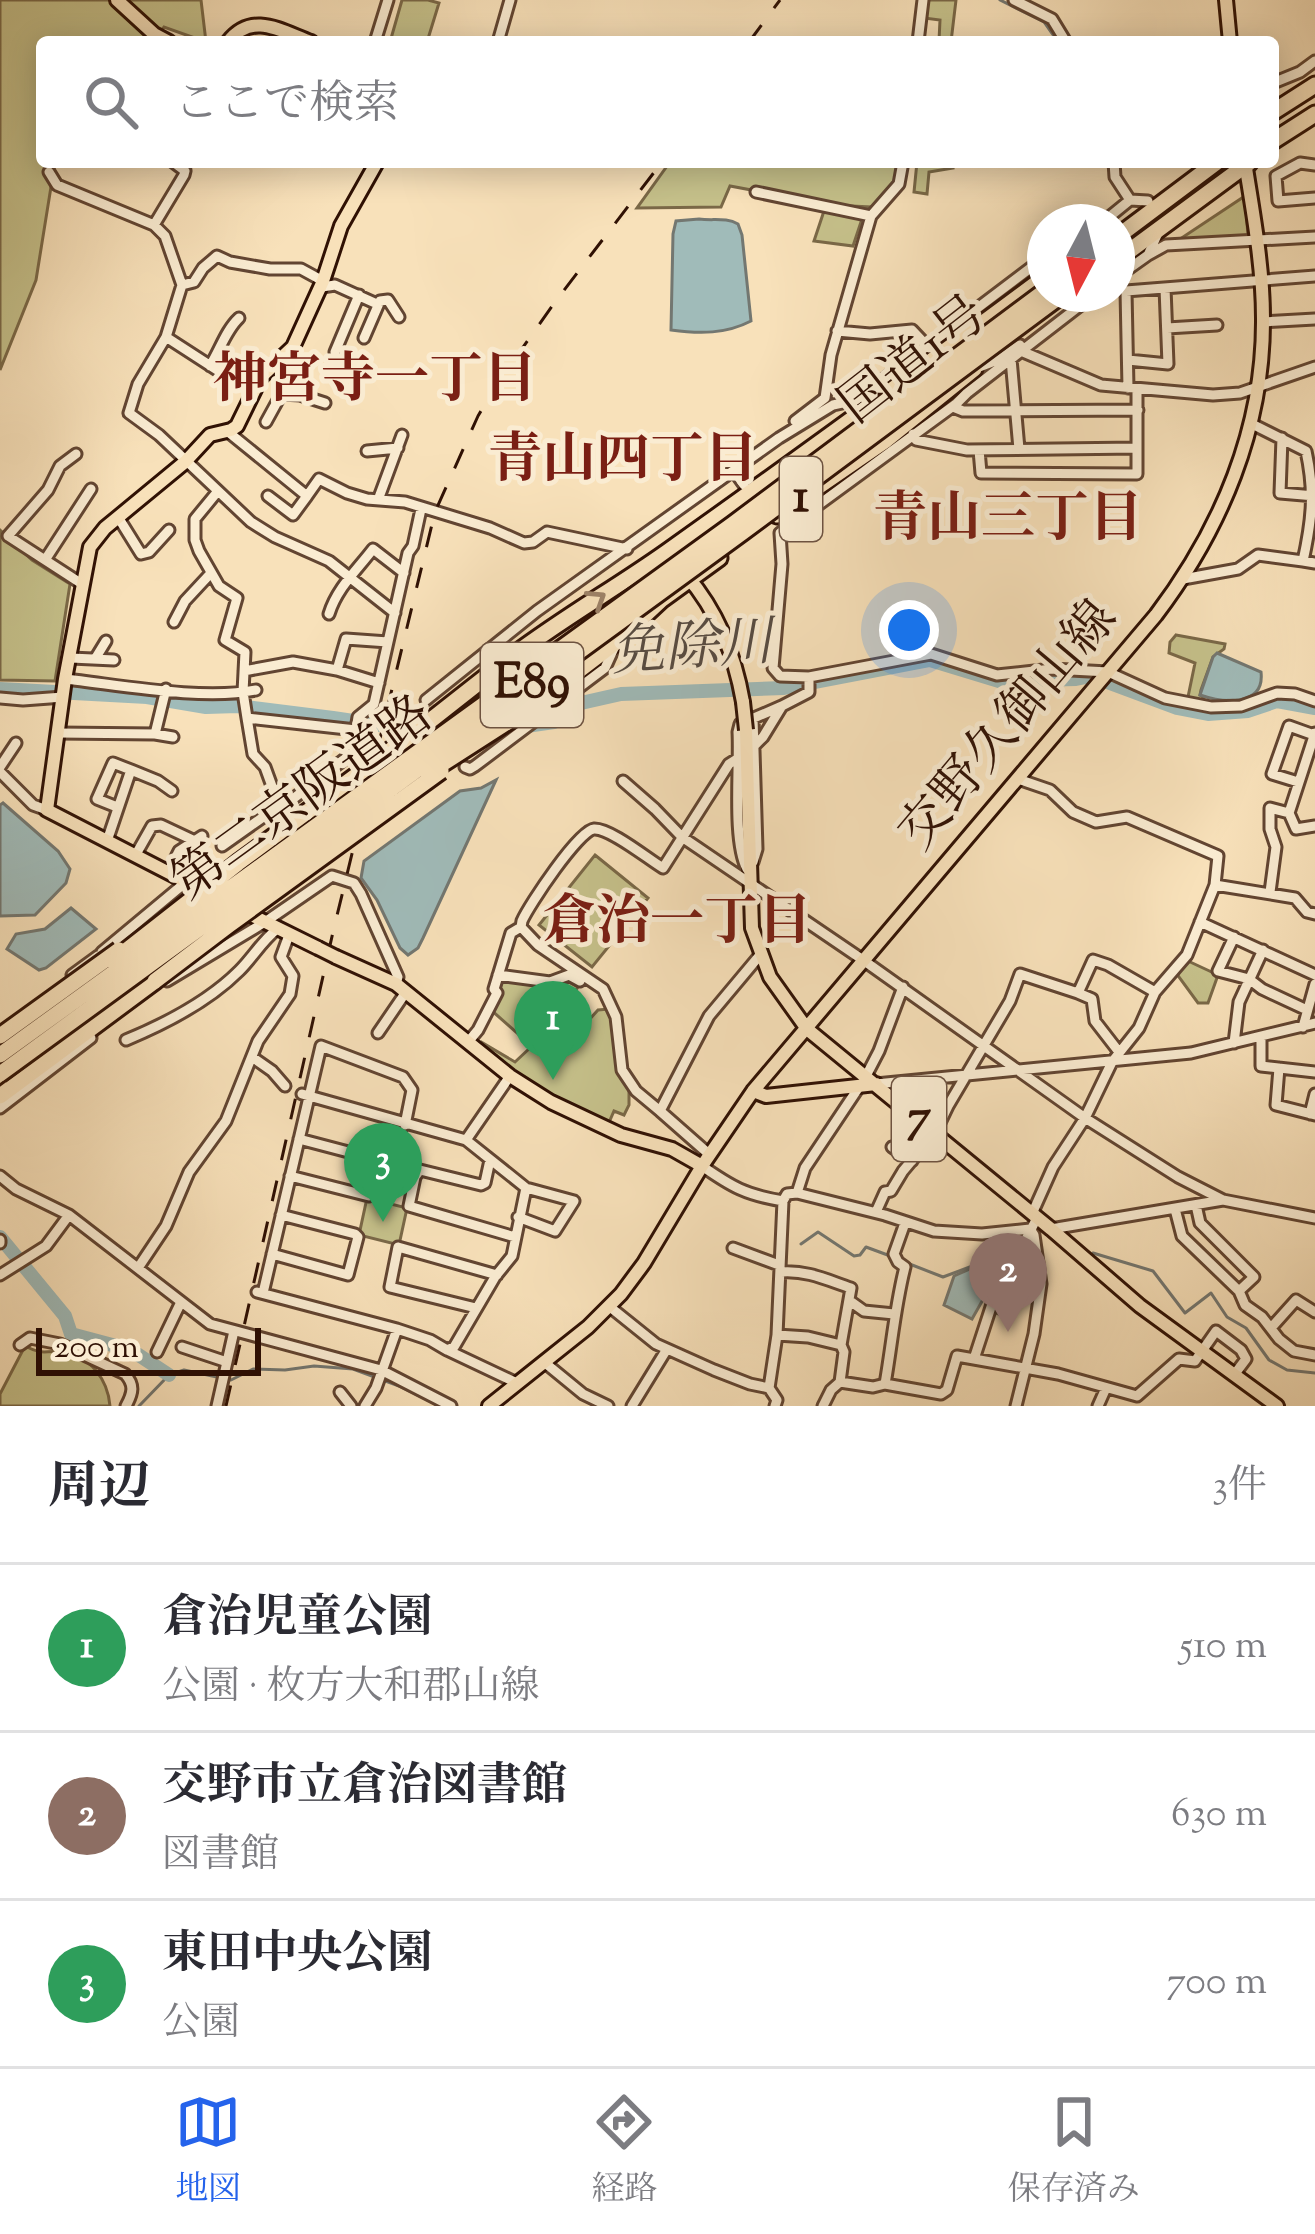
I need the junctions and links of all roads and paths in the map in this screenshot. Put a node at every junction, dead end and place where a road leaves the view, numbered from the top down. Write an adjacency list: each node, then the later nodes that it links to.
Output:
1 (117, 0): 8 (main road)
2 (388, 0): 10 (street)
3 (510, 0): 11 (street)
4 (923, 0): 12 (street)
5 (1015, 0): 13 (street)
6 (1226, 0): 14 (main road)
7 (269, 33): 9 (main road)
8 (158, 36)
9 (234, 36)
10 (377, 36)
11 (500, 36)
12 (919, 36)
13 (1062, 36)
14 (1229, 36)
15 (1315, 61): 16 (street)
16 (1279, 81)
17 (1315, 85): 19 (highway)
18 (1315, 96): 20 (highway)
19 (1279, 108)
20 (1279, 118)
21 (1315, 118): 22 (highway)
22 (1279, 140)
23 (1315, 166): 38 (street)
24 (181, 168): 44 (street)
25 (374, 168): 56 (main road)
26 (902, 168): 42 (street)
27 (1114, 168): 36 (street)
28 (1193, 168): 37 (highway)
29 (1209, 168): 43 (highway)
30 (1239, 168): 45 (highway)
31 (1240, 168): 49 (highway)
32 (1247, 168): 40 (main road, 交野久御山線)
33 (49, 172): 44 (street)
34 (756, 192): 42 (street)
35 (1315, 198): 38 (street)
36 (1130, 200): 37 (street); 39 (street)
37 (1148, 201): 41 (highway)
38 (1278, 201): 40 (street)
39 (1125, 204)
40 (1252, 205): 47 (main road, 交野久御山線)
41 (1135, 211)
42 (871, 216): 76 (street)
43 (1135, 224)
44 (154, 225): 57 (street)
45 (1160, 228): 48 (highway); 50 (street)
46 (1315, 237): 47 (street)
47 (1256, 239): 50 (street); 54 (main road, 交野久御山線)
48 (1135, 249)
49 (1135, 250)
50 (1148, 255): 51 (street)
51 (1135, 258)
52 (1027, 272): 82 (street)
53 (1315, 276): 54 (street)
54 (1262, 280): 58 (street); 72 (main road, 交野久御山線)
55 (1027, 282): 64 (street)
56 (321, 284): 57 (street); 61 (street); 79 (main road)
57 (182, 285): 77 (street)
58 (1165, 288): 60 (street); 75 (street)
59 (1027, 290): 64 (highway, 国道1号 / 1)
60 (1135, 290)
61 (359, 296): 62 (street); 81 (street)
62 (377, 304): 69 (street); 78 (street)
63 (1027, 304): 222 (highway, 第二京阪道路 / E89, bridge)
64 (1007, 305): 82 (highway, 国道1号 / 1)
65 (1043, 312): 228 (highway, 第二京阪道路 / E89, bridge)
66 (1045, 312): 87 (highway, 国道1号 / 1)
67 (1072, 312): 74 (street)
68 (1127, 312): 84 (street)
69 (400, 317)
70 (238, 318): 85 (street)
71 (1315, 319): 72 (street)
72 (1264, 322): 91 (main road, 交野久御山線)
73 (1217, 326): 75 (street)
74 (1051, 328): 80 (street); 87 (street)
75 (1166, 328): 84 (street)
76 (837, 331): 82 (street); 102 (street)
77 (166, 337): 85 (street); 111 (street)
78 (364, 338)
79 (293, 347): 88 (main road); 92 (street)
80 (1021, 351): 83 (street); 90 (street)
81 (335, 352)
82 (932, 352): 89 (street); 102 (street); 125 (highway, 国道1号 / 1)
83 (1011, 359): 89 (street); 95 (street)
84 (1128, 360): 90 (street)
85 (210, 366): 88 (street)
86 (1315, 367): 91 (street)
87 (974, 369): 89 (highway, 国道1号 / 1)
88 (258, 382): 99 (main road)
89 (962, 388): 94 (street); 132 (highway, 国道1号 / 1)
90 (1133, 388): 91 (street); 96 (street)
91 (1258, 388): 98 (main road, 交野久御山線)
92 (282, 394): 93 (street); 97 (street)
93 (326, 403)
94 (952, 407): 95 (street); 100 (street)
95 (1014, 410): 96 (street); 106 (street)
96 (1138, 410): 105 (street)
97 (266, 422)
98 (1250, 423): 103 (street); 131 (main road, 交野久御山線)
99 (227, 431): 111 (main road); 118 (street)
100 (913, 434): 108 (street); 146 (street)
101 (402, 435): 104 (street)
102 (779, 438): 112 (street)
103 (1282, 438): 107 (street); 119 (street)
104 (398, 448): 109 (street); 120 (street)
105 (1137, 448): 106 (street); 108 (street)
106 (1019, 449): 108 (street)
107 (1311, 449): 113 (street)
108 (979, 450)
109 (367, 451)
110 (76, 454): 126 (street)
111 (185, 462): 116 (street); 122 (main road)
112 (734, 471): 114 (street); 124 (street)
113 (1315, 484): 119 (street)
114 (744, 485)
115 (91, 488): 126 (street)
116 (218, 491): 128 (street); 130 (street)
117 (268, 496): 118 (street)
118 (307, 496): 120 (street)
119 (1315, 496): 127 (street)
120 (377, 500): 121 (street)
121 (422, 508): 124 (street); 129 (street)
122 (118, 517): 123 (street); 133 (main road)
123 (169, 530)
124 (627, 549): 153 (street)
125 (667, 553): 132 (main road, 7); 143 (highway, 国道1号 / 1, one-way to 125)
126 (45, 560): 133 (street)
127 (1309, 562): 131 (street)
128 (211, 572): 136 (street); 145 (street)
129 (404, 573): 130 (street); 134 (street)
130 (352, 577): 134 (street); 135 (street)
131 (1184, 579): 147 (main road, 交野久御山線)
132 (691, 580): 139 (highway, 国道1号 / 1); 158 (main road, 7, bridge)
133 (82, 584): 140 (main road)
134 (395, 613): 138 (street)
135 (329, 614)
136 (174, 622)
137 (106, 641): 141 (street)
138 (388, 641): 144 (street); 148 (street)
139 (616, 642): 156 (highway, 国道1号 / 1); 167 (street)
140 (70, 658): 141 (street); 149 (main road)
141 (94, 658): 142 (street)
142 (114, 660)
143 (501, 665): 197 (highway, 国道1号 / 1, bridge); 216 (highway, bridge)
144 (337, 670): 145 (street); 148 (street)
145 (244, 671): 155 (street)
146 (809, 677): 147 (street); 157 (street)
147 (1104, 677): 154 (street); 170 (main road, 交野久御山線)
148 (379, 683): 155 (street)
149 (64, 689): 151 (street); 152 (street); 159 (main road)
150 (256, 689): 155 (street)
151 (165, 696): 155 (street); 160 (street)
152 (0, 698)
153 (426, 700)
154 (1315, 701)
155 (245, 706): 174 (street)
156 (531, 706): 193 (highway, 国道1号 / 1, bridge); 232 (highway, bridge)
157 (782, 706): 158 (street); 164 (street)
158 (750, 724): 164 (street); 166 (street); 186 (main road, 7)
159 (58, 733): 160 (street); 176 (main road)
160 (155, 734): 162 (street)
161 (1315, 734): 172 (street); 172 (street)
162 (173, 737)
163 (16, 743): 168 (street)
164 (754, 746): 186 (street)
165 (355, 752): 174 (street)
166 (740, 757): 180 (street); 186 (street)
167 (465, 767)
168 (0, 770): 176 (street)
169 (130, 770): 173 (street); 175 (street); 175 (street)
170 (1018, 779): 188 (street); 201 (main road, 交野久御山線)
171 (623, 781): 180 (street)
172 (1298, 782): 177 (street)
173 (172, 791)
174 (284, 804): 178 (street); 182 (street)
175 (117, 807): 181 (street)
176 (47, 810): 181 (main road)
177 (1289, 813): 179 (street); 190 (street)
178 (297, 822): 185 (street); 189 (street)
179 (1315, 826)
180 (682, 838): 186 (street); 194 (street)
181 (107, 841): 183 (main road)
182 (222, 846)
183 (135, 856): 184 (main road); 184 (street)
184 (168, 873): 187 (main road)
185 (332, 876): 195 (street); 207 (street)
186 (749, 877): 199 (main road, 7); 201 (street)
187 (186, 882): 189 (main road); 200 (street)
188 (1215, 885): 190 (street); 192 (street)
189 (203, 891): 195 (main road)
190 (1270, 892): 191 (street)
191 (1315, 914)
192 (1200, 922): 196 (street); 210 (street)
193 (229, 925): 202 (street); 237 (highway, 国道1号 / 1, bridge)
194 (521, 927): 203 (street); 209 (street)
195 (277, 929): 202 (street); 207 (main road, bridge); 218 (street); 223 (street)
196 (1234, 938): 198 (street); 205 (street)
197 (124, 946): 200 (street); 216 (highway, 国道1号 / 1, bridge)
198 (1263, 950): 204 (street); 205 (street)
199 (760, 955): 214 (main road, 7); 239 (street)
200 (98, 956): 216 (street)
201 (863, 960): 208 (street); 214 (main road, 交野久御山線)
202 (176, 975): 238 (street)
203 (498, 975): 209 (street); 219 (street)
204 (1315, 975)
205 (1249, 979): 212 (street); 220 (street)
206 (1315, 984): 212 (street)
207 (401, 988): 215 (street); 219 (main road)
208 (903, 988): 221 (street); 231 (street)
209 (603, 989): 239 (street)
210 (1155, 992): 211 (street); 224 (street)
211 (1078, 993): 221 (street); 224 (street)
212 (1307, 1010): 213 (street)
213 (1309, 1025): 217 (street)
214 (807, 1029): 231 (main road, 7); 234 (main road, 交野久御山線)
215 (378, 1033)
216 (0, 1036)
217 (1261, 1037): 220 (street); 225 (street)
218 (126, 1040)
219 (468, 1042): 229 (main road)
220 (1234, 1043): 224 (street)
221 (985, 1045): 226 (street); 230 (street)
222 (0, 1054)
223 (252, 1057): 233 (street); 269 (street)
224 (1115, 1057): 226 (street); 241 (street)
225 (1279, 1068): 227 (street); 240 (street)
226 (1020, 1070): 230 (street); 241 (street)
227 (1315, 1072)
228 (0, 1074)
229 (510, 1076): 245 (street); 248 (main road)
230 (965, 1076): 231 (street); 243 (street)
231 (867, 1082): 234 (main road, 7); 243 (main road, 7); 253 (street)
232 (0, 1085)
233 (285, 1086)
234 (753, 1091): 248 (main road, 交野久御山線)
235 (1315, 1094): 240 (street)
236 (306, 1095): 242 (street); 242 (street); 244 (street)
237 (0, 1096)
238 (0, 1108)
239 (660, 1112): 248 (street)
240 (1312, 1114)
241 (1085, 1118): 254 (street); 263 (street)
242 (405, 1125): 245 (street)
243 (935, 1133): 249 (street); 263 (main road, 7)
244 (299, 1139): 251 (street); 251 (street)
245 (466, 1140): 247 (street)
246 (892, 1147): 249 (street)
247 (490, 1160): 252 (street); 266 (street)
248 (706, 1160): 255 (street); 276 (main road)
249 (911, 1161): 258 (street)
250 (0, 1176): 259 (street)
251 (290, 1176): 260 (street)
252 (526, 1188): 261 (street); 261 (street)
253 (797, 1193): 255 (street); 258 (street)
254 (1222, 1200): 256 (street); 262 (street)
255 (783, 1201): 270 (street)
256 (1196, 1205): 257 (street); 273 (street)
257 (1175, 1209): 265 (street); 273 (street)
258 (875, 1212): 264 (street)
259 (69, 1215): 269 (street); 271 (street)
260 (281, 1215): 268 (street); 268 (street)
261 (518, 1217): 266 (street)
262 (1315, 1218)
263 (1033, 1220): 264 (street); 265 (main road, 7); 292 (street); 295 (street)
264 (905, 1223): 279 (street)
265 (1051, 1229): 290 (main road, 7)
266 (515, 1237): 272 (street)
267 (733, 1248): 270 (street)
268 (272, 1254): 281 (street)
269 (138, 1268): 275 (street)
270 (780, 1268): 274 (street); 283 (street)
271 (0, 1275)
272 (496, 1275): 277 (street); 277 (street)
273 (1239, 1291): 280 (street)
274 (850, 1301): 279 (street); 285 (street)
275 (182, 1302): 282 (street); 289 (street)
276 (610, 1306): 287 (street); 294 (main road)
277 (476, 1308): 288 (street)
278 (1315, 1312): 280 (street)
279 (894, 1314): 300 (street)
280 (1271, 1328): 291 (street)
281 (397, 1329): 288 (street); 296 (street)
282 (234, 1331): 293 (street); 296 (street)
283 (777, 1335): 285 (street); 301 (street)
284 (20, 1345): 306 (street)
285 (842, 1345): 298 (street)
286 (182, 1347): 293 (street)
287 (667, 1349): 301 (street); 313 (street)
288 (447, 1350): 299 (street)
289 (157, 1352)
290 (1203, 1352): 297 (main road, 7); 297 (street); 302 (street)
291 (1315, 1355)
292 (974, 1359): 295 (street); 303 (street)
293 (227, 1362): 307 (street)
294 (544, 1362): 299 (main road); 312 (street)
295 (1026, 1369): 302 (street); 316 (street)
296 (381, 1370): 309 (street); 310 (street)
297 (1234, 1375): 318 (main road, 7)
298 (840, 1382): 300 (street); 314 (street)
299 (517, 1383): 311 (main road)
300 (884, 1384): 303 (street)
301 (769, 1388): 305 (street)
302 (1106, 1388): 317 (street)
303 (929, 1392): 315 (street)
304 (340, 1393): 308 (street)
305 (779, 1404)
306 (127, 1406)
307 (218, 1406)
308 (351, 1406)
309 (365, 1406)
310 (451, 1406)
311 (489, 1406)
312 (608, 1406)
313 (632, 1406)
314 (823, 1406)
315 (927, 1406)
316 (1016, 1406)
317 (1097, 1406)
318 (1277, 1406)

